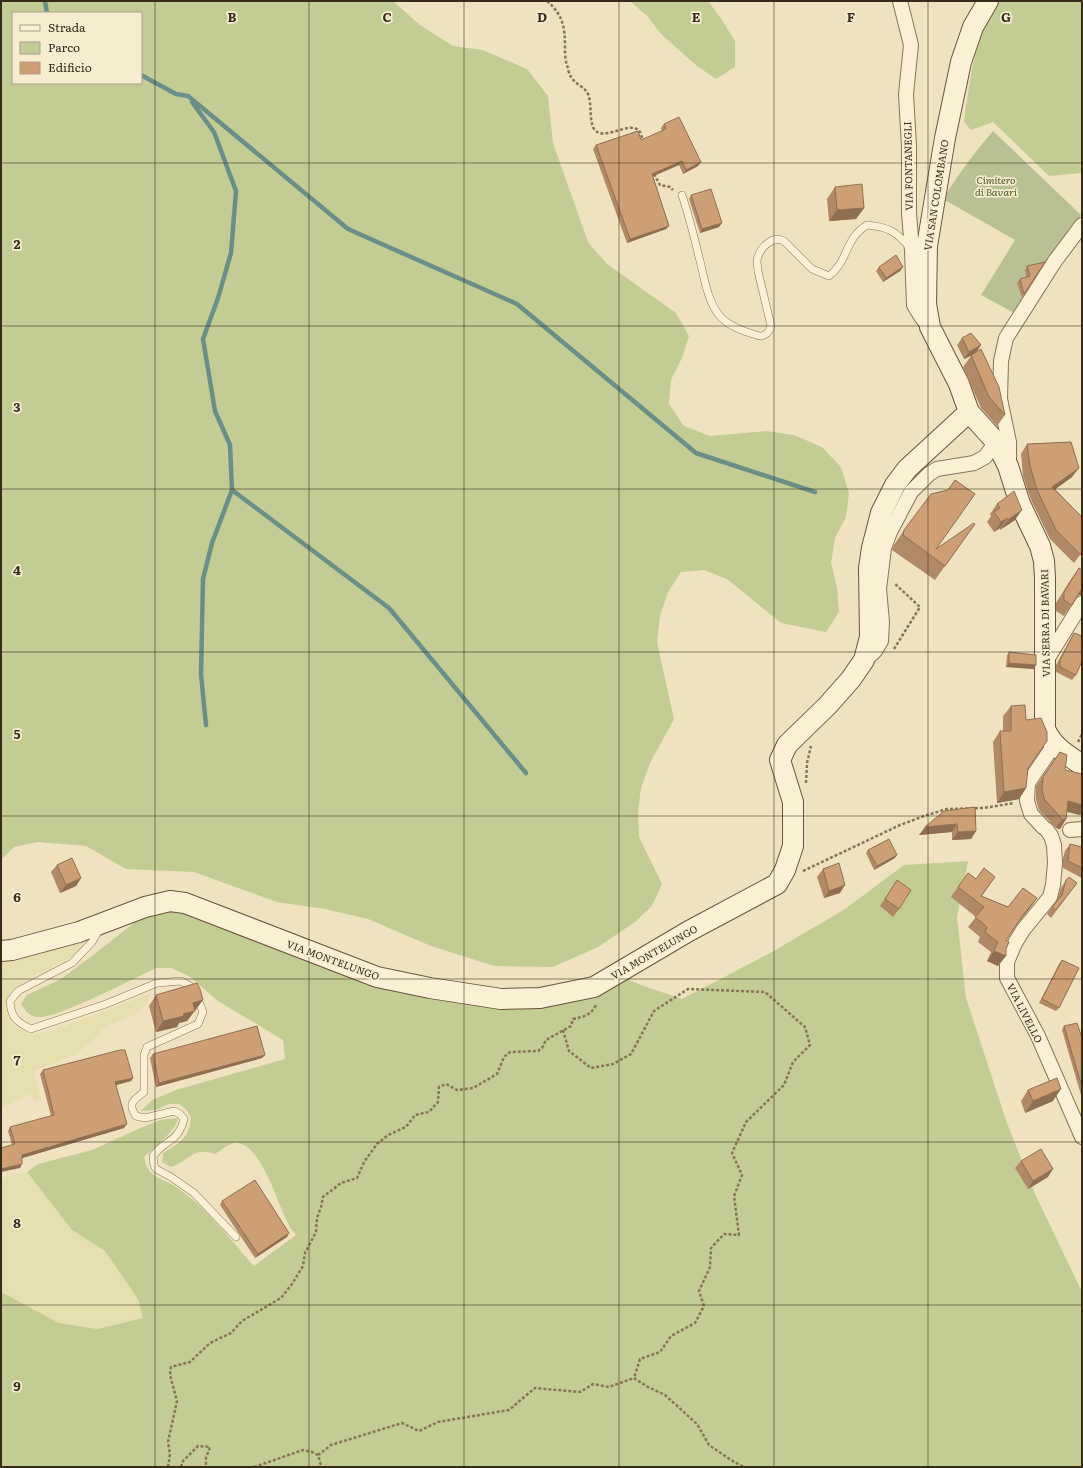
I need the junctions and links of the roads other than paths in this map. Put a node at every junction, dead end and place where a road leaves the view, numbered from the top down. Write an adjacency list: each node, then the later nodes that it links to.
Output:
1 (900, 1): 5 (street, VIA FONTANEGLI)
2 (988, 1): 6 (street, VIA SAN COLOMBANO)
3 (682, 195): 5 (lane)
4 (1082, 225): 9 (street)
5 (912, 251): 6 (street, VIA FONTANEGLI)
6 (930, 327): 7 (street, VIA SAN COLOMBANO)
7 (969, 412): 8 (street, VIA SERRA DI BAVARI); 11 (street, VIA MONTELUNGO)
8 (996, 442): 9 (street, VIA SERRA DI BAVARI); 11 (street)
9 (1008, 466): 12 (street, VIA SERRA DI BAVARI)
10 (1082, 603): 12 (street)
11 (864, 660): 15 (street, VIA MONTELUNGO)
12 (1046, 661): 13 (street, VIA SERRA DI BAVARI)
13 (1054, 745): 14 (street, VIA SERRA DI BAVARI); 17 (street, VIA LIVELLO)
14 (1082, 765)
15 (103, 923): 16 (street, VIA MONTELUNGO); 18 (lane)
16 (1, 951)
17 (1082, 1136)
18 (236, 1237)

